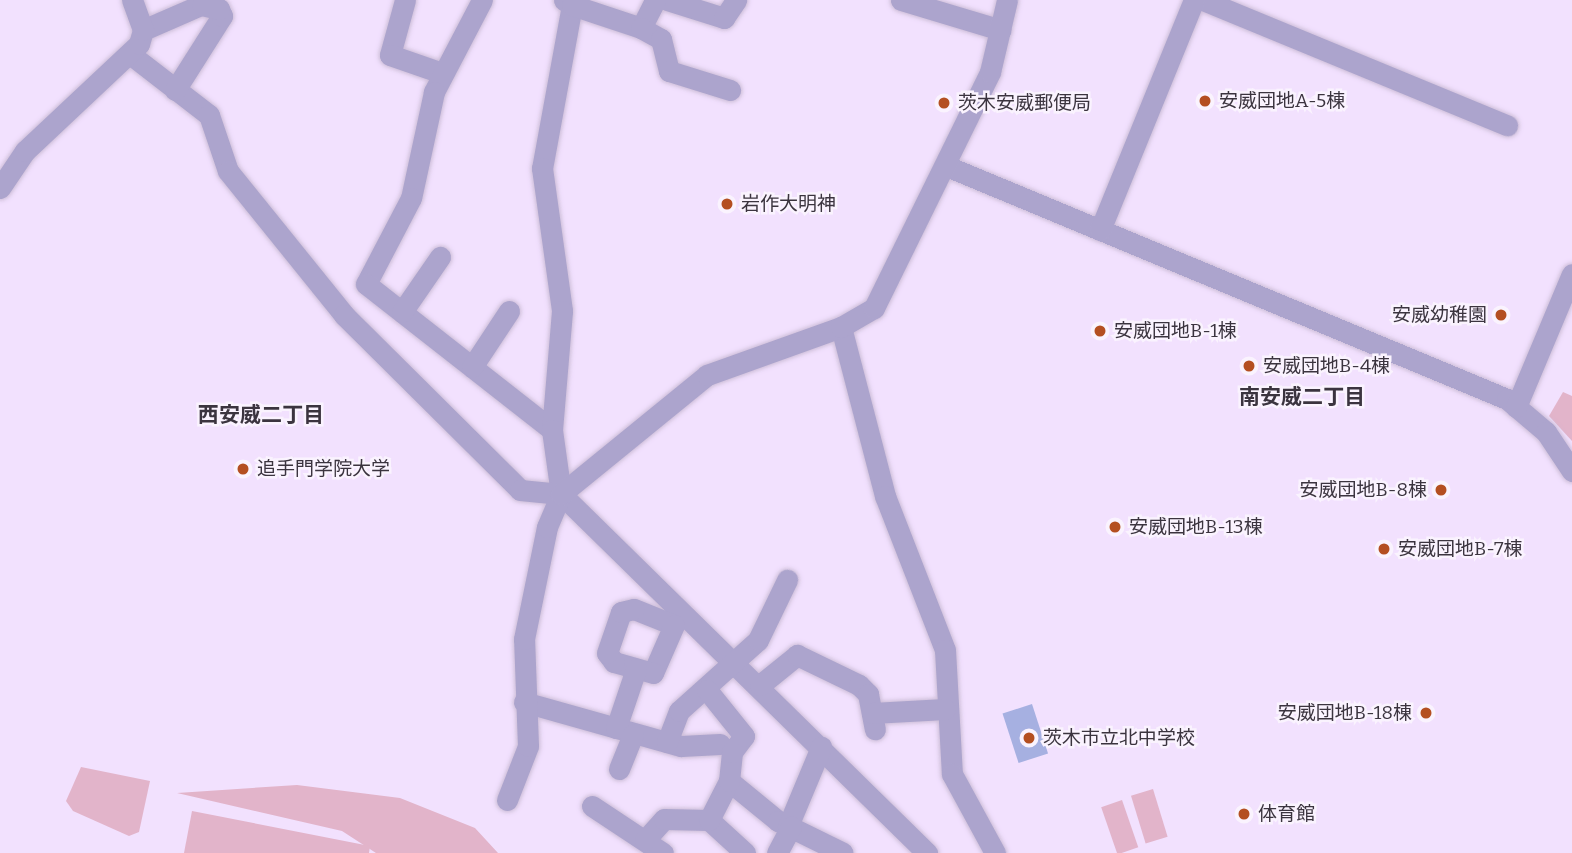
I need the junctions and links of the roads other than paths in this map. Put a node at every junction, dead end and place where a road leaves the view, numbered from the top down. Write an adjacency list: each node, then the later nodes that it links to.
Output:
1 (132, 0): 14 (street)
2 (405, 0): 17 (street)
3 (482, 0): 17 (street)
4 (655, 0): 13 (street)
5 (667, 0): 6 (street)
6 (736, 0)
7 (901, 0): 15 (street)
8 (1007, 0): 15 (street)
9 (1194, 0): 23 (street)
10 (1203, 0): 20 (street)
11 (207, 2): 14 (street); 18 (street)
12 (568, 3): 13 (street); 31 (street)
13 (641, 28): 19 (street)
14 (143, 30): 16 (street)
15 (1001, 30): 21 (street)
16 (130, 54): 18 (street); 22 (street)
17 (442, 72): 27 (street)
18 (175, 90): 33 (street)
19 (730, 90)
20 (1507, 125)
21 (949, 167): 23 (street); 28 (street)
22 (0, 188)
23 (1100, 230): 30 (street)
24 (440, 257): 27 (street)
25 (1572, 274): 30 (street)
26 (509, 311): 29 (street)
27 (402, 313): 29 (street)
28 (841, 327): 33 (street); 40 (street)
29 (472, 367): 31 (street)
30 (1516, 407): 32 (street)
31 (552, 430): 33 (street)
32 (1572, 471)
33 (561, 494): 35 (street); 39 (street)
34 (788, 580): 35 (street)
35 (732, 658): 37 (street); 38 (street)
36 (636, 669): 41 (street)
37 (760, 685): 40 (street); 44 (street)
38 (706, 690): 42 (street); 46 (street)
39 (524, 702): 41 (street); 47 (street)
40 (945, 709): 57 (street)
41 (625, 732): 42 (street); 45 (street)
42 (667, 742): 43 (street)
43 (720, 744)
44 (821, 747): 50 (street); 56 (street)
45 (619, 769)
46 (729, 781): 49 (street); 50 (street)
47 (507, 800)
48 (592, 806): 51 (street)
49 (709, 820): 51 (street); 53 (street)
50 (789, 826): 54 (street); 55 (street)
51 (645, 840): 52 (street)
52 (663, 853)
53 (745, 853)
54 (777, 853)
55 (844, 853)
56 (927, 853)
57 (995, 853)

